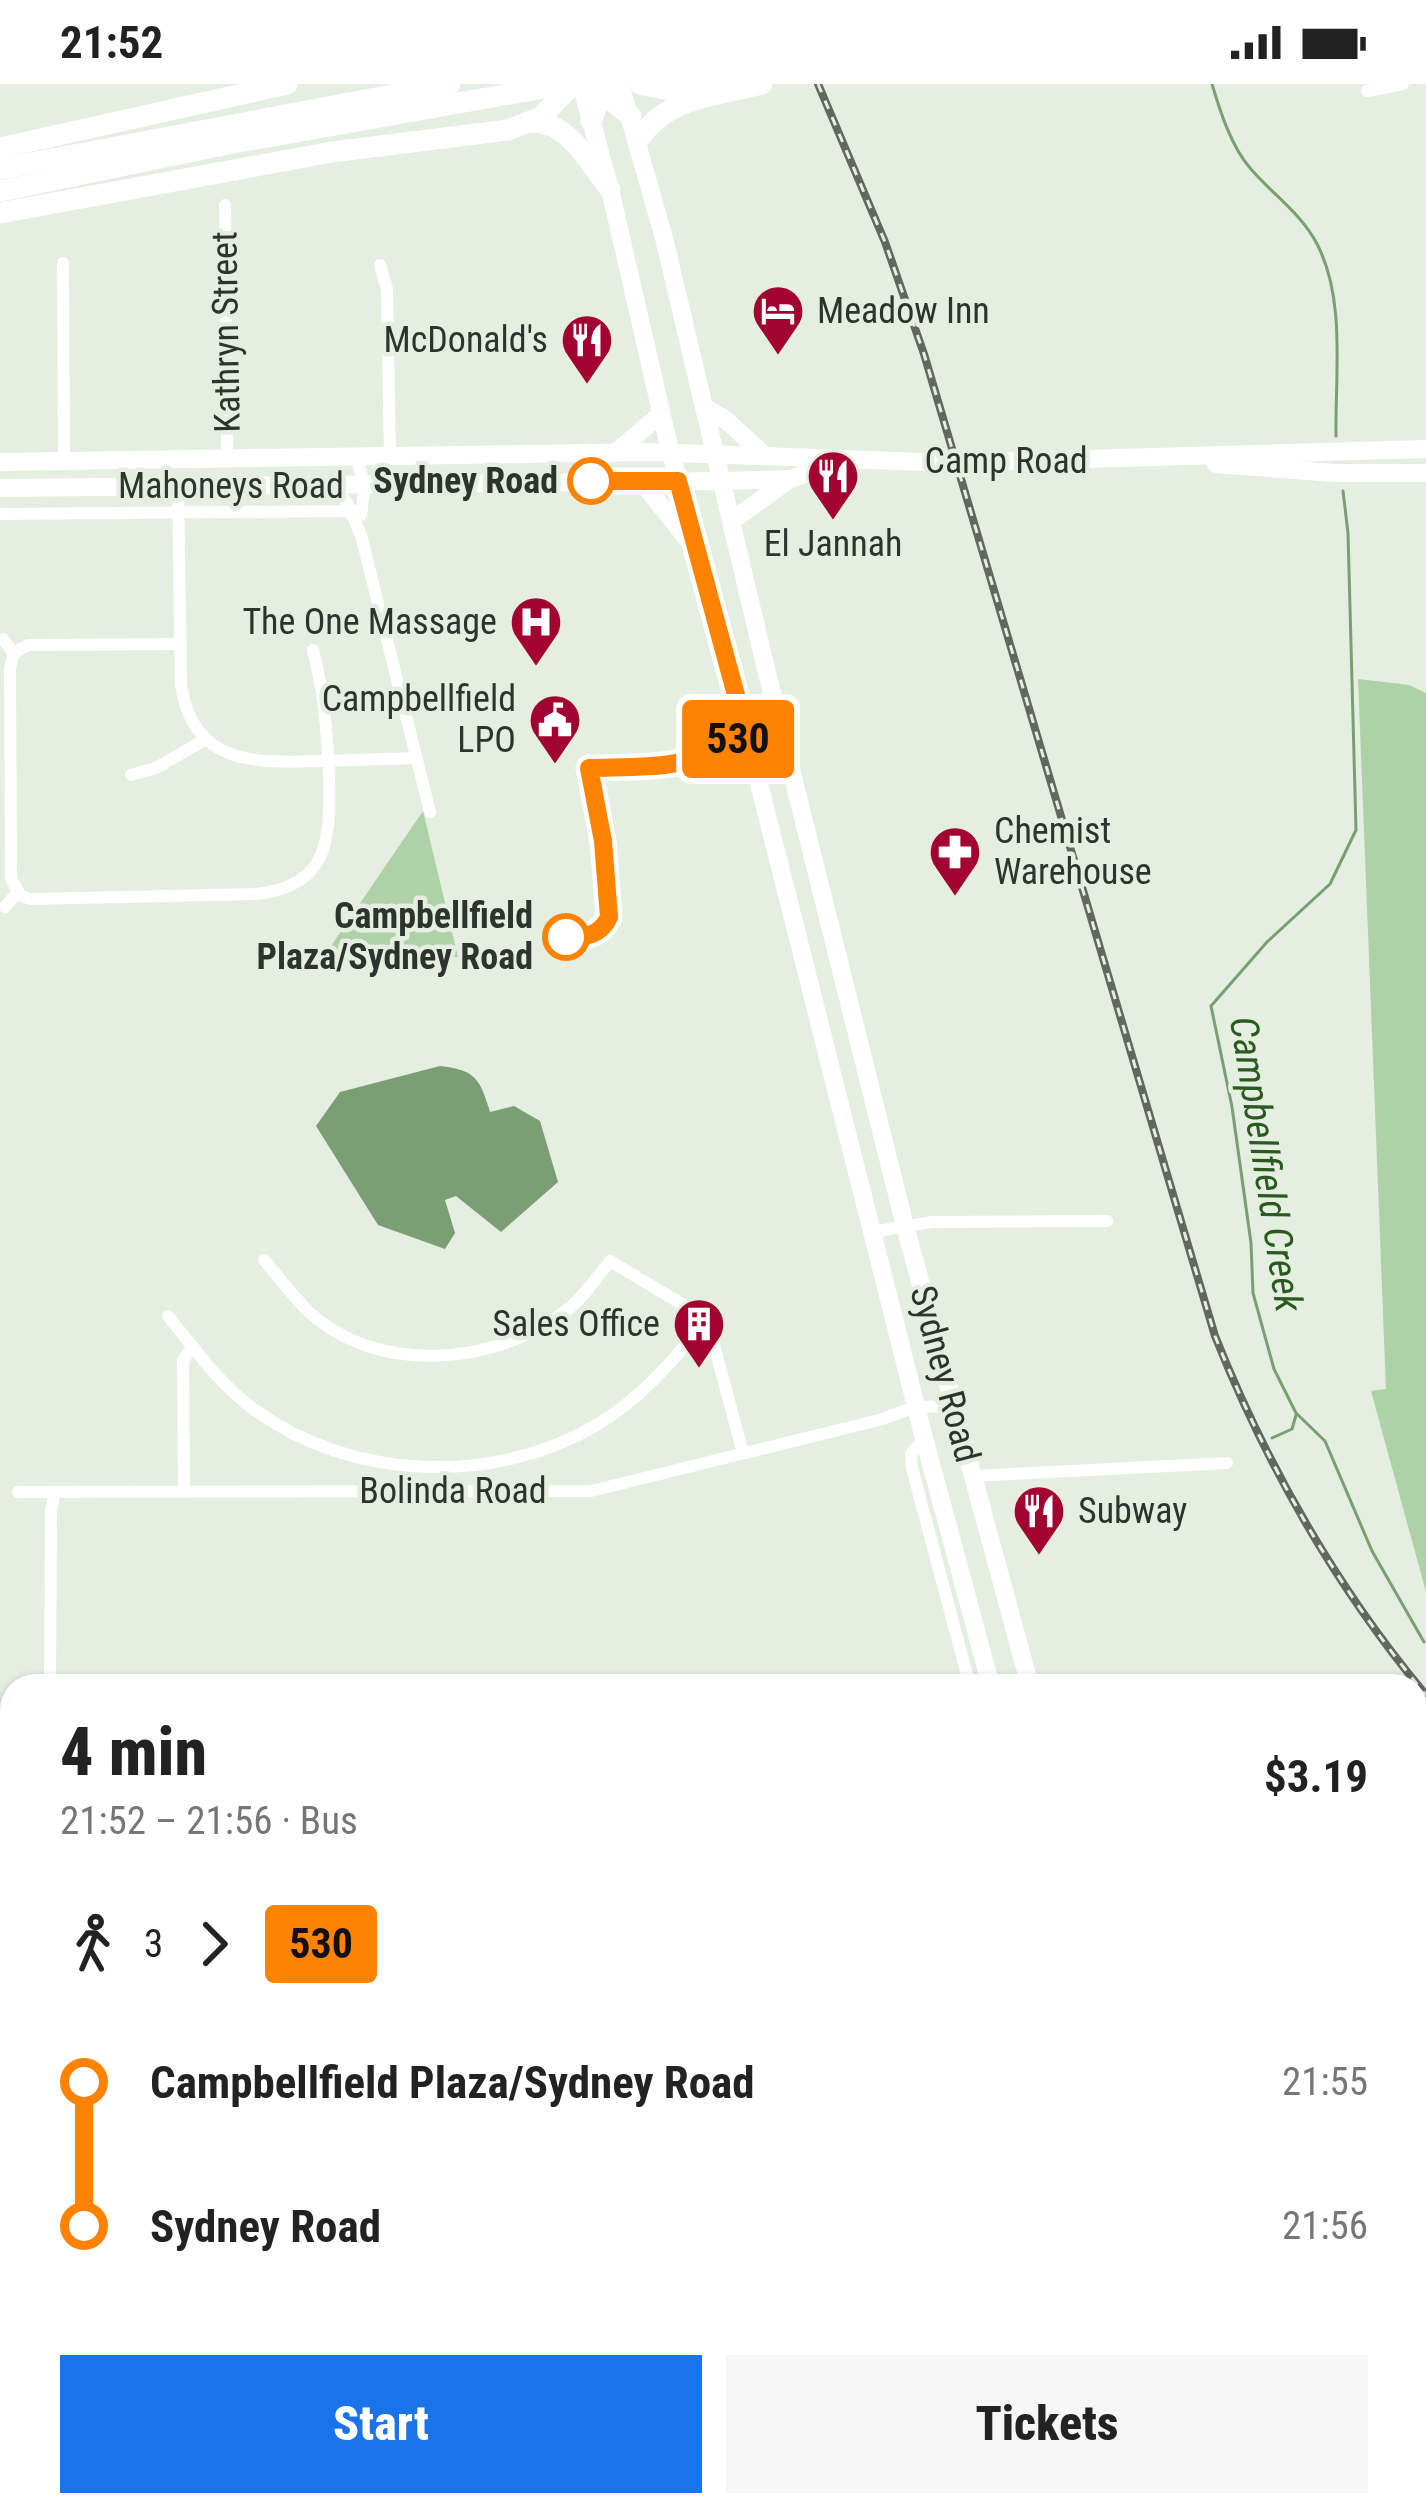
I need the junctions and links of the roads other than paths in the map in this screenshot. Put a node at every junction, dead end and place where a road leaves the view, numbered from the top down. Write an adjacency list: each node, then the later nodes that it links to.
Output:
1 (287, 84): 12 (highway)
2 (450, 84): 13 (highway)
3 (726, 84): 6 (highway)
4 (761, 84): 11 (highway)
5 (1402, 84): 7 (street)
6 (606, 88): 8 (highway); 9 (highway); 10 (highway); 15 (highway)
7 (1367, 91)
8 (632, 116): 11 (main road, Sydney Road)
9 (591, 121): 14 (main road, Sydney Road)
10 (531, 122): 14 (highway); 17 (highway)
11 (639, 139): 20 (main road, Sydney Road)
12 (0, 148)
13 (0, 169)
14 (610, 189): 21 (main road, Sydney Road)
15 (0, 190)
16 (225, 205): 31 (street, Kathryn Street)
17 (0, 213)
18 (62, 263): 32 (street)
19 (380, 265): 29 (street)
20 (706, 408): 25 (main road, Sydney Road); 27 (main road)
21 (661, 414): 23 (main road); 24 (main road, Sydney Road)
22 (1426, 449): 30 (main road, Camp Road)
23 (615, 453): 24 (main road, Mahoneys Road); 26 (main road, Mahoneys Road)
24 (670, 453): 25 (main road, Camp Road); 39 (main road, Sydney Road)
25 (717, 454): 27 (main road, Camp Road); 40 (main road, Sydney Road)
26 (573, 455): 29 (main road, Mahoneys Road); 37 (main road)
27 (764, 455): 34 (main road, Camp Road)
28 (356, 458): 29 (main road, Mahoneys Road); 31 (main road, Mahoneys Road); 42 (street)
29 (390, 458)
30 (1169, 459): 34 (main road, Camp Road); 35 (main road, Camp Road)
31 (227, 460): 32 (main road, Mahoneys Road)
32 (64, 461): 33 (main road, Mahoneys Road)
33 (0, 462)
34 (842, 462): 36 (main road, Camp Road)
35 (1426, 473)
36 (790, 479): 40 (main road, Camp Road); 48 (main road)
37 (573, 480): 38 (main road, Mahoneys Road); 42 (main road, Mahoneys Road)
38 (641, 481): 39 (main road, Mahoneys Road); 49 (main road)
39 (678, 481): 40 (main road, Camp Road); 49 (main road, Sydney Road)
40 (724, 481): 48 (main road, Sydney Road)
41 (333, 485): 42 (main road, Mahoneys Road); 43 (main road, Mahoneys Road); 45 (street)
42 (365, 485): 45 (street)
43 (178, 486): 44 (main road, Mahoneys Road); 46 (street)
44 (0, 488)
45 (356, 512): 46 (street); 56 (street)
46 (179, 513): 47 (street); 51 (street)
47 (0, 514)
48 (733, 520): 64 (main road, Sydney Road)
49 (698, 554): 54 (main road, Sydney Road)
50 (3, 639): 53 (street)
51 (181, 644): 53 (street); 55 (street)
52 (314, 650): 57 (street)
53 (14, 653): 61 (street)
54 (746, 732): 58 (main road); 65 (main road, Sydney Road)
55 (206, 739): 57 (street); 59 (street)
56 (417, 758): 57 (street); 60 (street)
57 (328, 760): 61 (street)
58 (689, 762)
59 (131, 775)
60 (430, 812)
61 (17, 893): 62 (street)
62 (5, 907)
63 (1107, 1221): 64 (street)
64 (905, 1226): 65 (street); 70 (main road, Sydney Road)
65 (871, 1232): 71 (main road, Sydney Road)
66 (264, 1260): 68 (street)
67 (168, 1316): 69 (street)
68 (707, 1318): 69 (street); 73 (street)
69 (193, 1347): 78 (street)
70 (953, 1406): 71 (street, Bolinda Road); 75 (main road, Sydney Road)
71 (917, 1412): 72 (main road, Sydney Road); 73 (street, Bolinda Road)
72 (924, 1438): 80 (street, Sydney Road); 81 (main road, Sydney Road)
73 (743, 1454): 78 (street, Bolinda Road)
74 (1227, 1462): 75 (street)
75 (972, 1477): 82 (main road, Sydney Road)
76 (18, 1492): 77 (street, Bolinda Road)
77 (55, 1492): 78 (street, Bolinda Road); 79 (street)
78 (184, 1492)
79 (50, 1674)
80 (967, 1674)
81 (989, 1674)
82 (1027, 1674)

